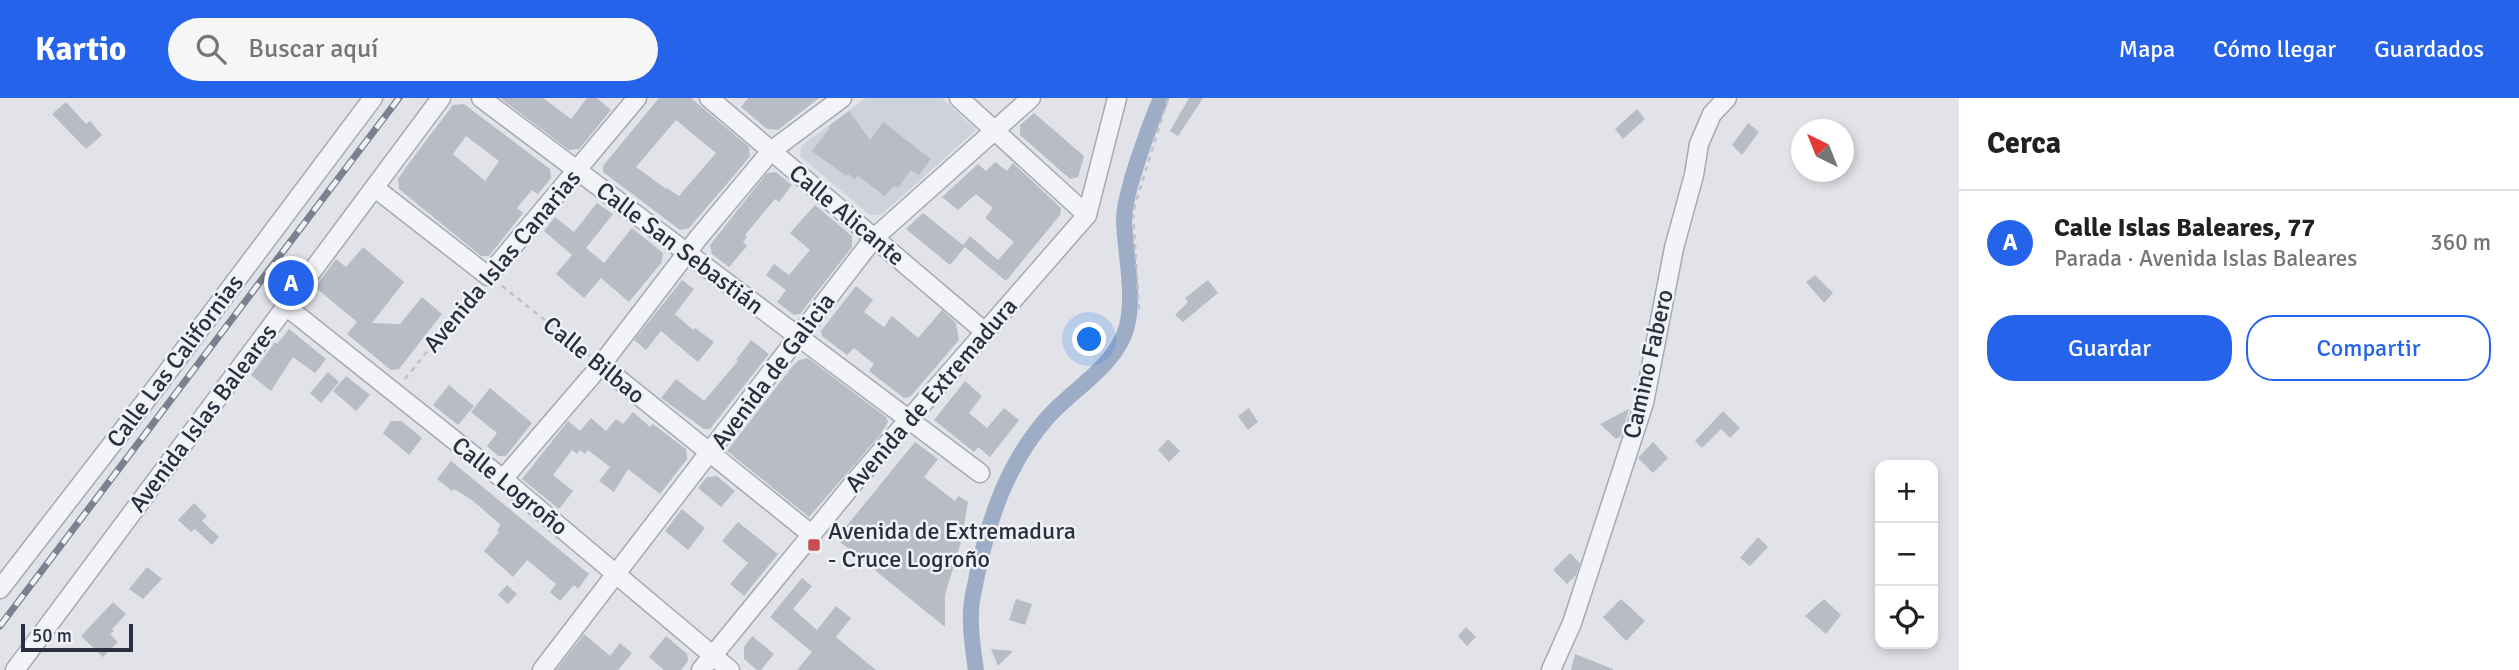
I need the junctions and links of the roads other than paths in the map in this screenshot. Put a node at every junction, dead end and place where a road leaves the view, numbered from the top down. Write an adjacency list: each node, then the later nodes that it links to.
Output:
1 (373, 98): 28 (street, Calle Las Californias)
2 (441, 98): 14 (street, Avenida Islas Baleares)
3 (481, 98): 13 (street, Calle San Sebastián)
4 (638, 98): 13 (street, Avenida Islas Canarias)
5 (709, 98): 12 (street, Calle Alicante)
6 (842, 98): 12 (street)
7 (959, 98): 11 (street)
8 (1031, 98): 11 (street, Avenida de Galicia)
9 (1117, 98): 15 (street, Avenida de Extremadura)
10 (1727, 98): 34 (street, Camino Fabero)
11 (995, 131): 15 (street); 16 (street, Avenida de Galicia)
12 (771, 151): 16 (street, Calle Alicante); 17 (street)
13 (578, 171): 14 (street, Avenida Islas Canarias); 17 (street, Calle San Sebastián)
14 (375, 188): 18 (street, Avenida Islas Baleares)
15 (1087, 215): 19 (street, Avenida de Extremadura)
16 (874, 238): 19 (street, Calle Alicante); 20 (street, Avenida de Galicia)
17 (687, 253): 20 (street, Calle San Sebastián); 21 (street)
18 (286, 307): 25 (street, Calle Logroño); 30 (street, Avenida Islas Baleares)
19 (985, 332): 22 (street, Avenida de Extremadura)
20 (799, 337): 22 (street, Calle San Sebastián); 23 (street, Avenida de Galicia)
21 (601, 365): 23 (street, Calle Bilbao); 25 (street)
22 (908, 419): 24 (street, Calle San Sebastián); 26 (street, Avenida de Extremadura)
23 (710, 453): 26 (street, Calle Bilbao); 27 (street, Avenida de Galicia)
24 (980, 473)
25 (503, 480): 27 (street, Calle Logroño)
26 (811, 534): 29 (street, Avenida de Extremadura)
27 (615, 574): 29 (street, Calle Logroño); 31 (street, Avenida de Galicia)
28 (0, 589)
29 (712, 655): 32 (street, Avenida de Extremadura); 33 (street, Calle Logroño)
30 (15, 670)
31 (542, 670)
32 (701, 670)
33 (730, 670)
34 (1551, 670)

